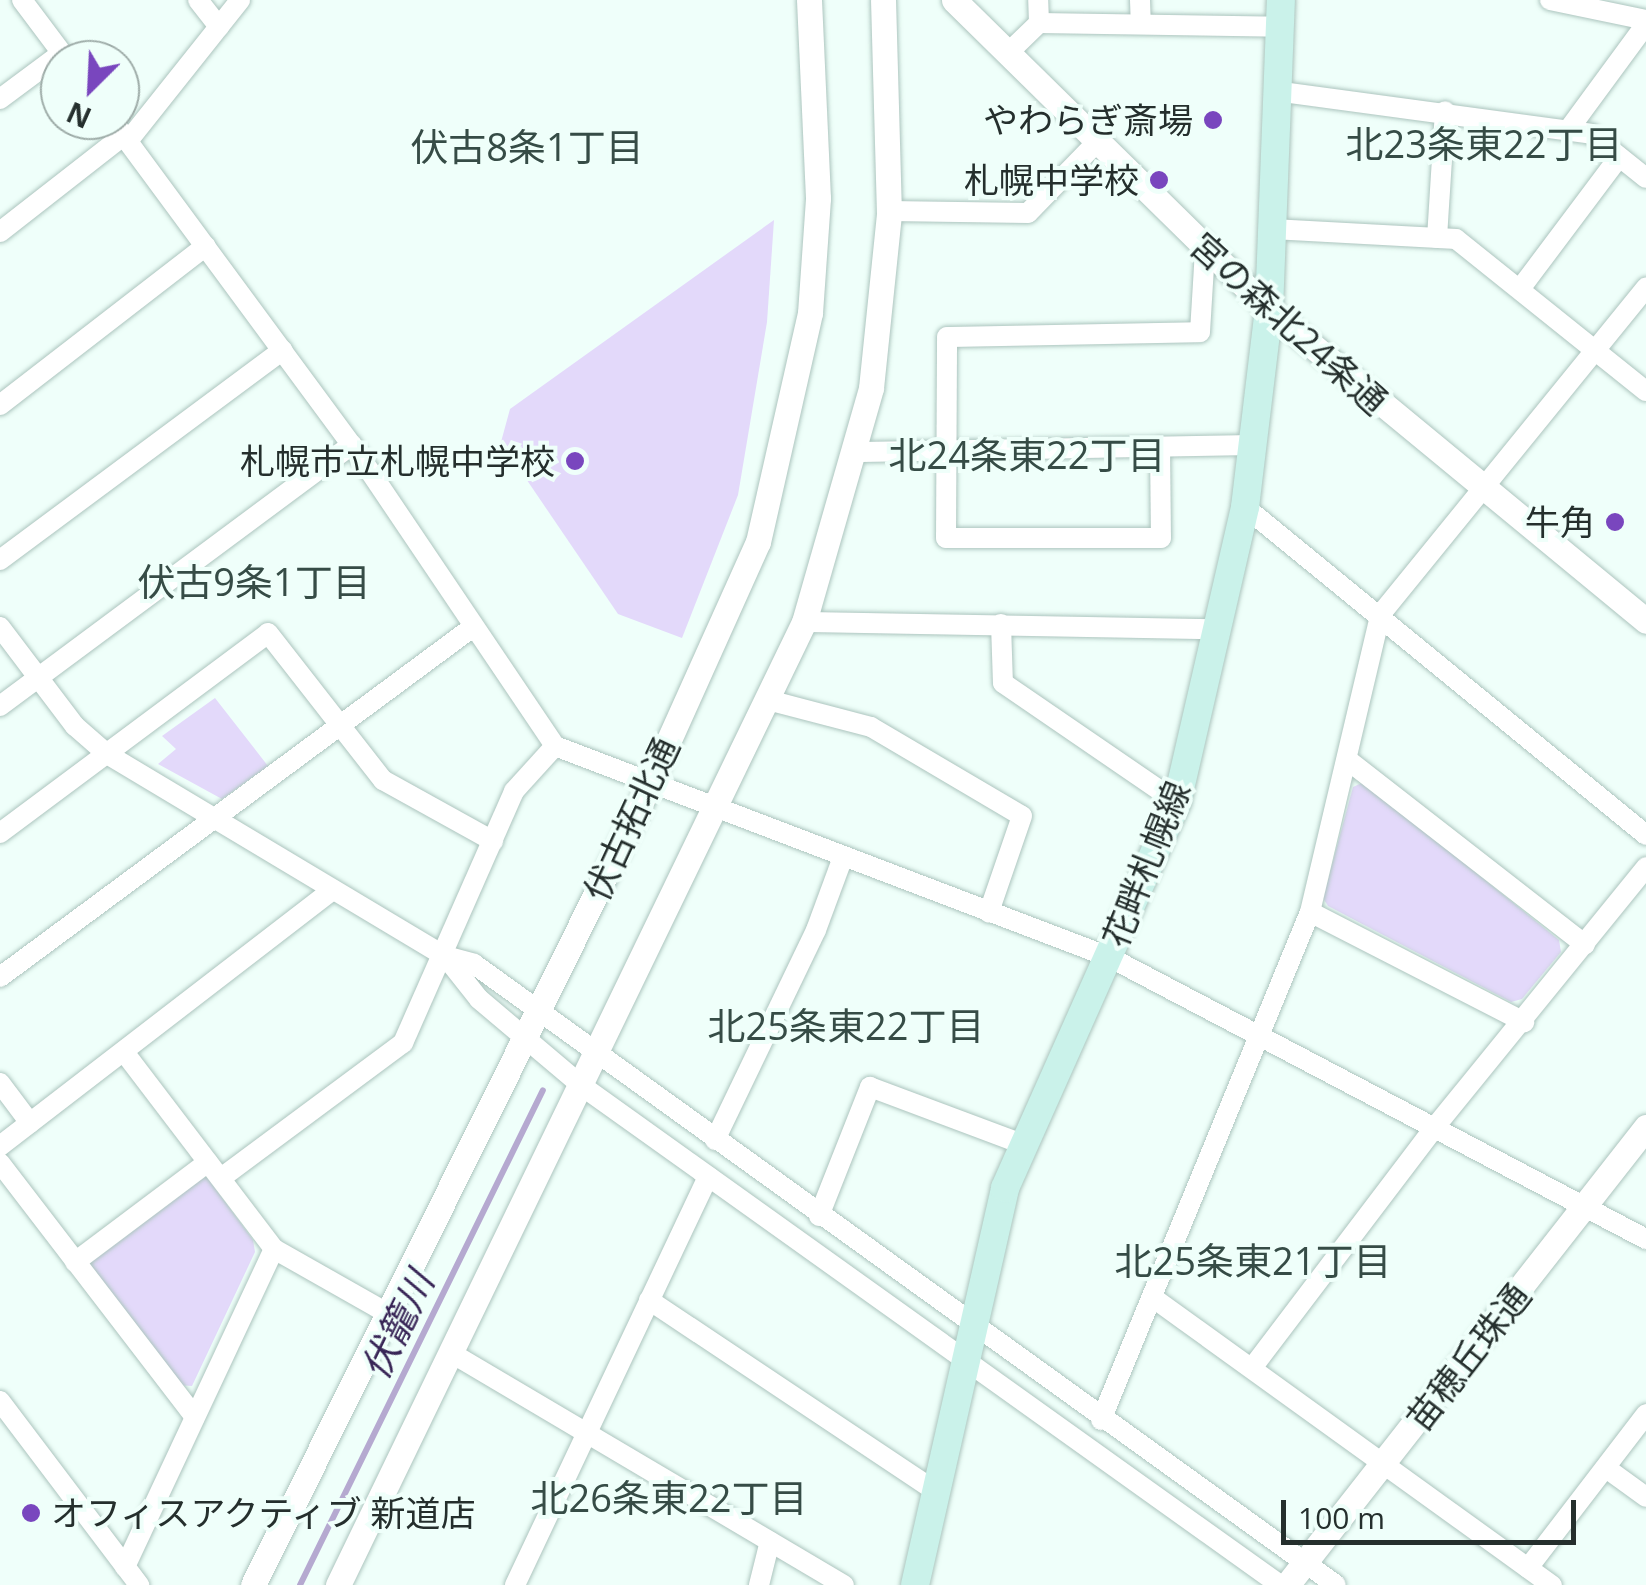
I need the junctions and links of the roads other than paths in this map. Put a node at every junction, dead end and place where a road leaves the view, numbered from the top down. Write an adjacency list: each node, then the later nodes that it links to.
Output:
1 (22, 0): 15 (street)
2 (198, 0): 14 (street)
3 (240, 0): 14 (street)
4 (809, 0): 63 (street, 伏古拓北通)
5 (883, 0): 28 (street, 伏古拓北通)
6 (954, 0): 16 (street, 宮の森北24条通)
7 (1038, 0): 12 (street)
8 (1140, 0): 13 (street)
9 (1550, 0): 11 (street)
10 (1281, 14): 13 (street); 18 (main road, 花畔札幌線)
11 (1646, 22): 22 (street)
12 (1039, 24): 13 (street); 16 (street)
13 (1141, 24)
14 (219, 27): 21 (street)
15 (52, 40)
16 (1008, 53): 25 (street, 宮の森北24条通)
17 (40, 72): 19 (street)
18 (1282, 92): 20 (street); 29 (main road, 花畔札幌線)
19 (0, 99)
20 (1445, 111): 22 (street); 31 (street)
21 (140, 113)
22 (1569, 130): 26 (street)
23 (112, 140): 30 (street)
24 (128, 140): 32 (street)
25 (1097, 142): 28 (street); 33 (street, 宮の森北24条通)
26 (1619, 157): 27 (street); 35 (street)
27 (1646, 178)
28 (888, 212): 44 (street, 伏古拓北通)
29 (1273, 229): 31 (street); 36 (main road, 花畔札幌線)
30 (0, 232)
31 (1436, 238): 35 (street)
32 (206, 246): 37 (street); 40 (street)
33 (1205, 251): 36 (street, 宮の森北24条通); 45 (street)
34 (1646, 288): 38 (street)
35 (1520, 289): 38 (street)
36 (1269, 310): 43 (main road, 花畔札幌線); 46 (street, 宮の森北24条通)
37 (282, 350): 41 (street); 48 (street)
38 (1594, 350): 39 (street); 46 (street)
39 (1646, 391)
40 (0, 405)
41 (352, 445): 54 (street); 56 (street)
42 (1160, 446): 43 (street); 45 (street); 45 (street)
43 (1256, 446): 47 (main road, 花畔札幌線)
44 (857, 452): 45 (street); 51 (street, 伏古拓北通)
45 (944, 452)
46 (1486, 490): 49 (street); 50 (street, 宮の森北24条通)
47 (1245, 507): 49 (street); 55 (main road, 花畔札幌線)
48 (0, 560)
49 (1380, 616): 62 (street); 68 (street)
50 (1646, 621)
51 (804, 622): 52 (street); 57 (street, 伏古拓北通)
52 (1001, 624): 55 (street); 64 (street)
53 (0, 627): 56 (street)
54 (473, 628): 59 (street); 60 (street)
55 (1217, 629): 64 (main road, 花畔札幌線)
56 (38, 677): 58 (street); 61 (street)
57 (768, 700): 65 (street, 伏古拓北通); 73 (street)
58 (0, 706)
59 (342, 728): 61 (street); 66 (street); 69 (street)
60 (554, 746): 63 (street); 69 (street)
61 (107, 754): 66 (street); 67 (street)
62 (1349, 761): 74 (street); 75 (street)
63 (647, 783): 65 (street); 79 (street, 伏古拓北通)
64 (1177, 802): 77 (main road, 花畔札幌線)
65 (716, 811): 70 (street); 84 (street, 伏古拓北通)
66 (216, 818): 72 (street); 78 (street)
67 (0, 834)
68 (1646, 835)
69 (493, 840): 76 (street)
70 (843, 857): 73 (street); 90 (street)
71 (1646, 867): 75 (street)
72 (333, 890): 76 (street); 83 (street)
73 (989, 912): 77 (street)
74 (1310, 912): 80 (street); 81 (street)
75 (1585, 945): 80 (street)
76 (444, 956): 79 (street); 82 (street); 94 (street)
77 (1109, 957): 81 (street); 91 (main road, 花畔札幌線)
78 (0, 977)
79 (539, 1011): 82 (street, 伏古拓北通); 84 (street)
80 (1524, 1022): 88 (street)
81 (1256, 1034): 88 (street); 101 (street)
82 (523, 1040): 86 (street); 103 (street, 伏古拓北通)
83 (124, 1052): 87 (street); 94 (street)
84 (596, 1054): 86 (street, 伏古拓北通); 90 (street)
85 (0, 1083): 87 (street)
86 (582, 1086): 95 (street); 105 (street, 伏古拓北通)
87 (30, 1123): 92 (street)
88 (1435, 1127): 96 (street); 107 (street)
89 (1646, 1127): 96 (street, 苗穂丘珠通)
90 (715, 1140): 97 (street)
91 (1025, 1145): 97 (street); 104 (main road, 花畔札幌線)
92 (0, 1146)
93 (0, 1163): 100 (street)
94 (214, 1170): 99 (street); 100 (street)
95 (708, 1176): 102 (street); 106 (street)
96 (1584, 1204): 98 (street); 113 (street, 苗穂丘珠通)
97 (819, 1216): 104 (street)
98 (1646, 1238)
99 (274, 1248): 103 (street); 110 (street)
100 (75, 1262): 110 (street)
101 (1152, 1298): 107 (street); 111 (street)
102 (648, 1300): 112 (street); 115 (street)
103 (387, 1313): 122 (street, 伏古拓北通)
104 (975, 1331): 106 (main road, 花畔札幌線); 111 (street)
105 (452, 1354): 112 (street); 123 (street, 伏古拓北通)
106 (968, 1361): 115 (main road, 花畔札幌線); 128 (street)
107 (1252, 1368): 113 (street)
108 (0, 1402): 119 (street)
109 (1646, 1414): 114 (street)
110 (195, 1418): 119 (street)
111 (1101, 1420): 118 (street)
112 (585, 1432): 117 (street); 124 (street)
113 (1384, 1462): 118 (street, 苗穂丘珠通); 120 (street)
114 (1606, 1468): 116 (street); 120 (street)
115 (938, 1492): 127 (main road, 花畔札幌線)
116 (1646, 1498)
117 (770, 1541): 125 (street); 126 (street)
118 (1305, 1562): 128 (street, 苗穂丘珠通); 129 (street)
119 (125, 1567): 121 (street)
120 (1528, 1568): 130 (street)
121 (139, 1585)
122 (253, 1585)
123 (338, 1585)
124 (515, 1585)
125 (759, 1585)
126 (844, 1585)
127 (915, 1585)
128 (1284, 1585)
129 (1336, 1585)
130 (1552, 1585)

